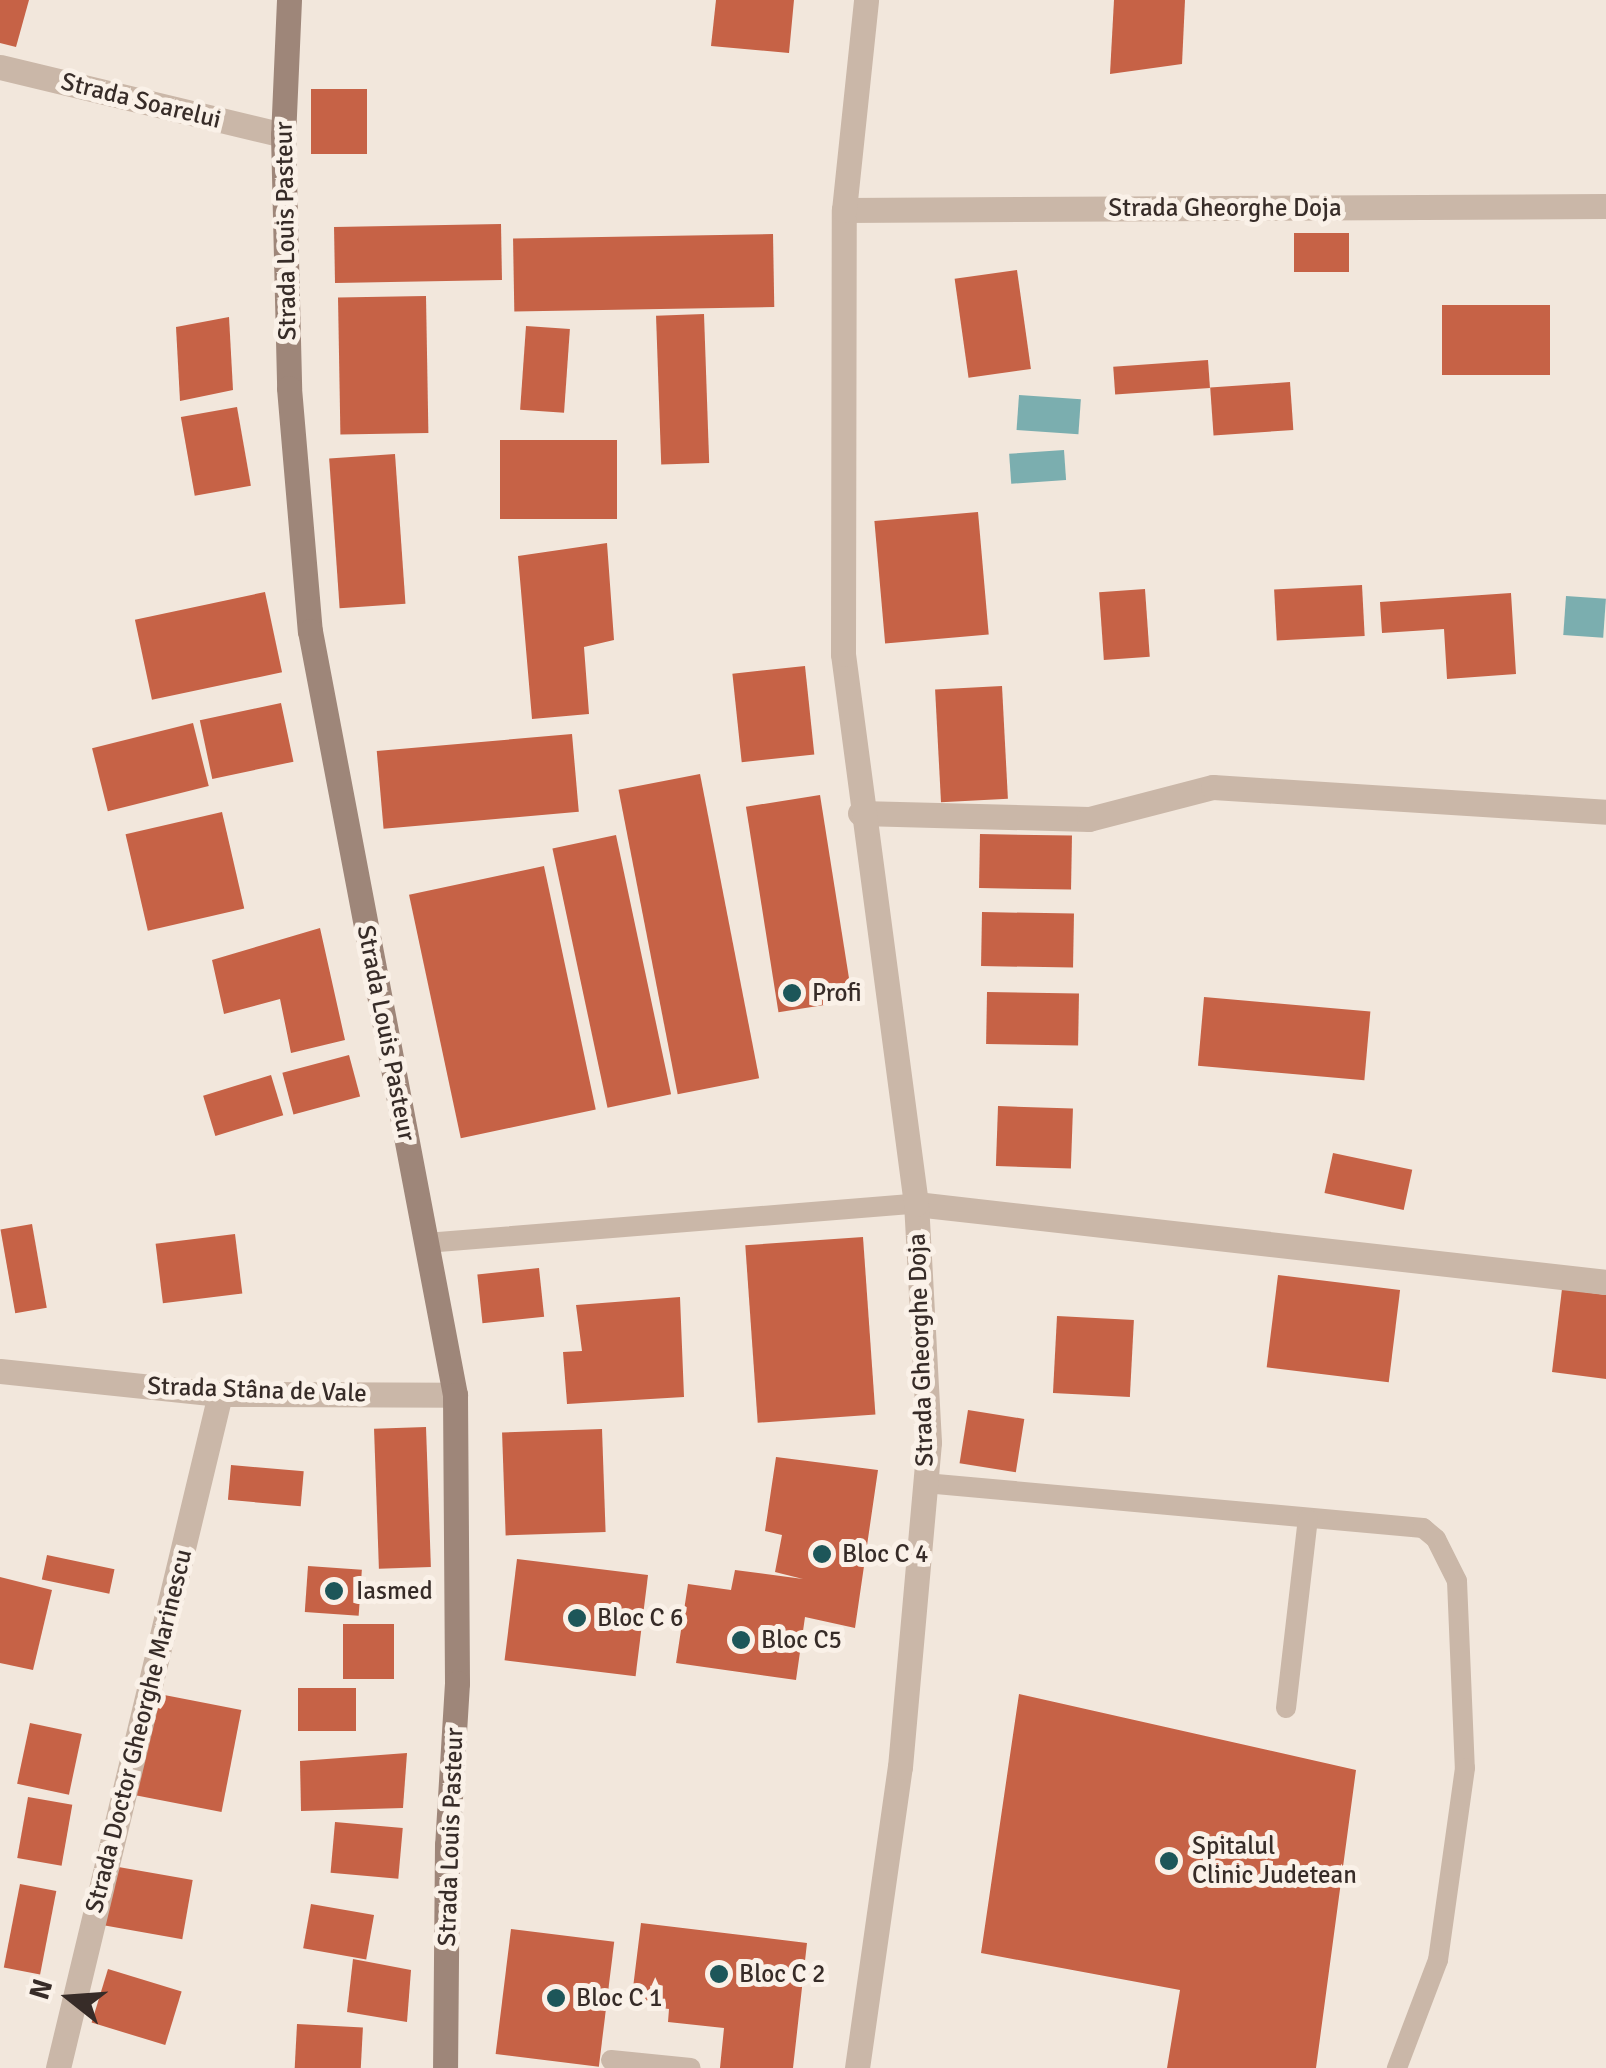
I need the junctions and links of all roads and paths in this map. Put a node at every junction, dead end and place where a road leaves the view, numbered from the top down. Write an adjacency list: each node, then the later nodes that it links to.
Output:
1 (290, 0): 4 (main road, Strada Louis Pasteur)
2 (866, 0): 6 (street, Strada Gheorghe Doja)
3 (0, 67): 4 (street, Strada Soarelui)
4 (283, 135): 10 (main road, Strada Louis Pasteur)
5 (1606, 206): 6 (street, Strada Gheorghe Doja)
6 (844, 210): 7 (street, Strada Gheorghe Doja)
7 (860, 812): 8 (street); 9 (street, Strada Gheorghe Doja)
8 (1606, 812)
9 (916, 1204): 10 (lane); 11 (street); 15 (street, Strada Gheorghe Doja)
10 (426, 1243): 14 (main road, Strada Louis Pasteur)
11 (1606, 1282)
12 (0, 1371): 13 (street, Strada Stâna de Vale)
13 (220, 1394): 14 (street, Strada Stâna de Vale); 19 (street, Strada Doctor Gheorghe Marinescu)
14 (455, 1395): 20 (main road, Strada Louis Pasteur)
15 (925, 1483): 16 (lane); 22 (street, Strada Gheorghe Doja)
16 (1308, 1519): 17 (lane); 23 (lane)
17 (1286, 1708)
18 (611, 2060): 21 (lane)
19 (58, 2068)
20 (445, 2068)
21 (691, 2068)
22 (858, 2068)
23 (1397, 2068)

